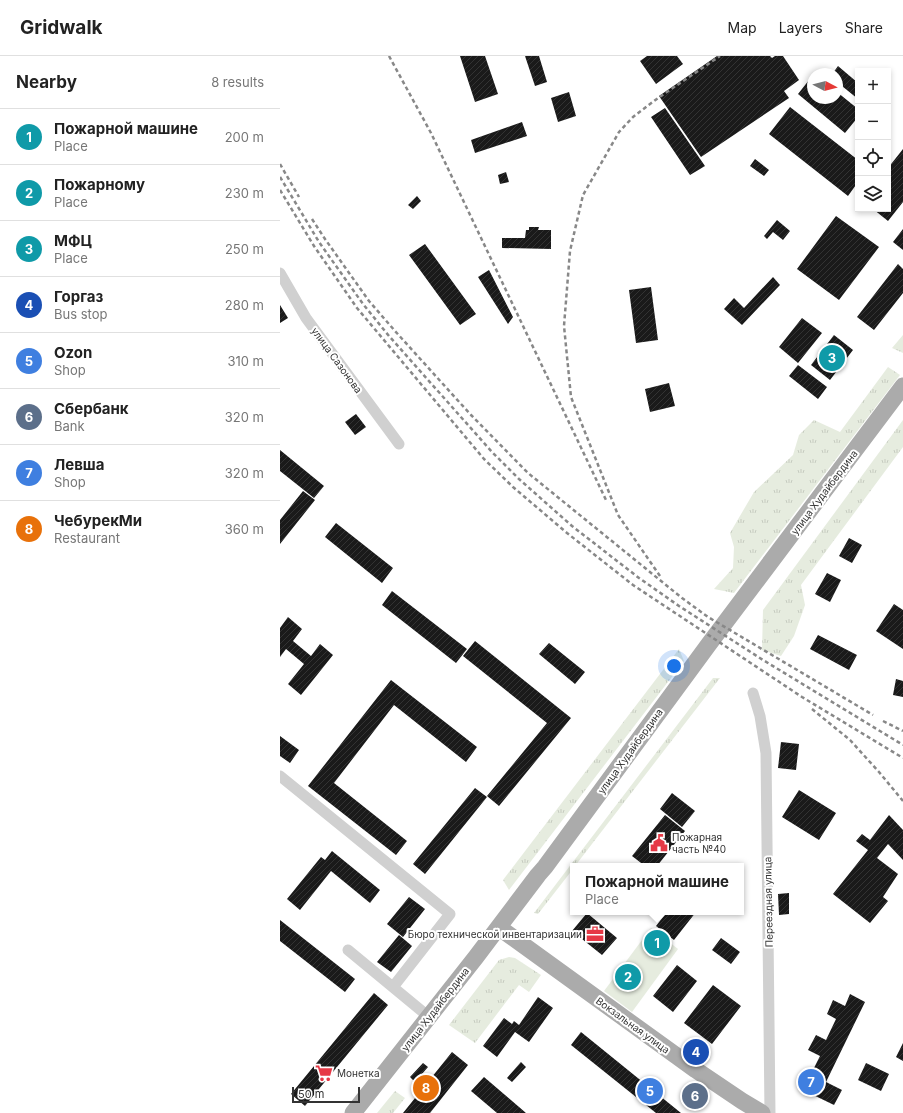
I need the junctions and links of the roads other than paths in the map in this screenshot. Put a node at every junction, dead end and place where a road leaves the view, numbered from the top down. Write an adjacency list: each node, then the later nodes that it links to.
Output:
1 (280, 273): 4 (street, улица Сазонова)
2 (903, 386): 7 (main road, улица Худайбердина)
3 (903, 402): 8 (main road, улица Худайбердина)
4 (398, 444)
5 (753, 693): 16 (street, Переездная улица)
6 (280, 776): 11 (street)
7 (545, 867): 8 (main road); 10 (main road, улица Худайбердина)
8 (504, 931): 10 (main road); 14 (main road, улица Худайбердина); 15 (main road, Вокзальная улица)
9 (348, 950): 11 (street)
10 (476, 957): 12 (main road, улица Худайбердина)
11 (394, 987): 12 (street)
12 (429, 1016): 13 (main road, улица Худайбердина)
13 (353, 1113)
14 (367, 1113)
15 (762, 1113)
16 (770, 1113)

